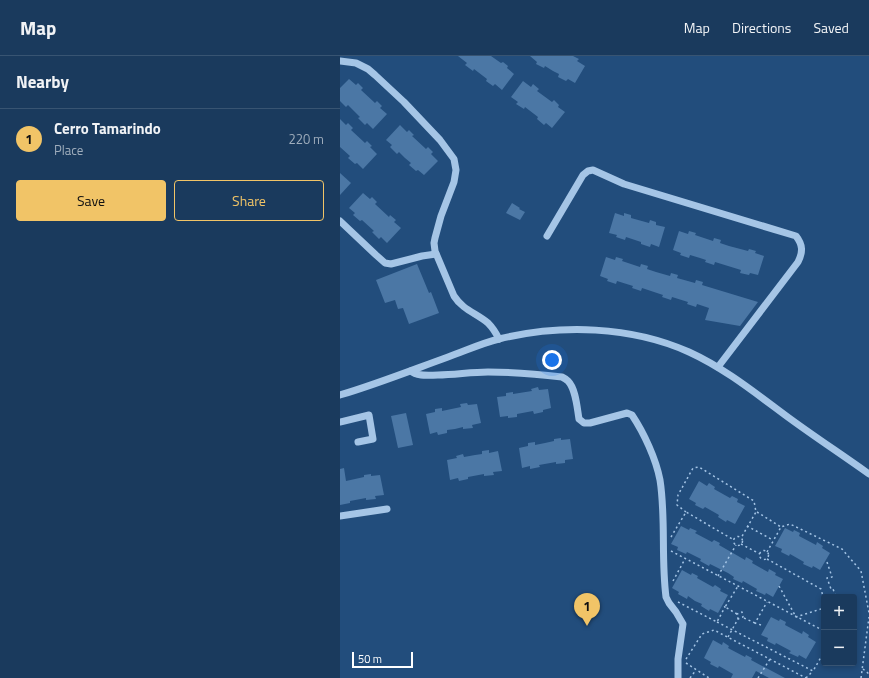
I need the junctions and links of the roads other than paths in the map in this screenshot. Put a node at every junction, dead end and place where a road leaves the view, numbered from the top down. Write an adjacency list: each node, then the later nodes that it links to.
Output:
1 (340, 61): 4 (street)
2 (340, 221): 4 (street)
3 (547, 236): 6 (street)
4 (436, 254): 5 (street)
5 (499, 339): 6 (street); 7 (street)
6 (718, 367): 11 (street)
7 (411, 371): 8 (street); 14 (street)
8 (340, 395)
9 (340, 422): 10 (street)
10 (358, 442)
11 (869, 474)
12 (387, 509): 13 (street)
13 (340, 516)
14 (678, 678)

